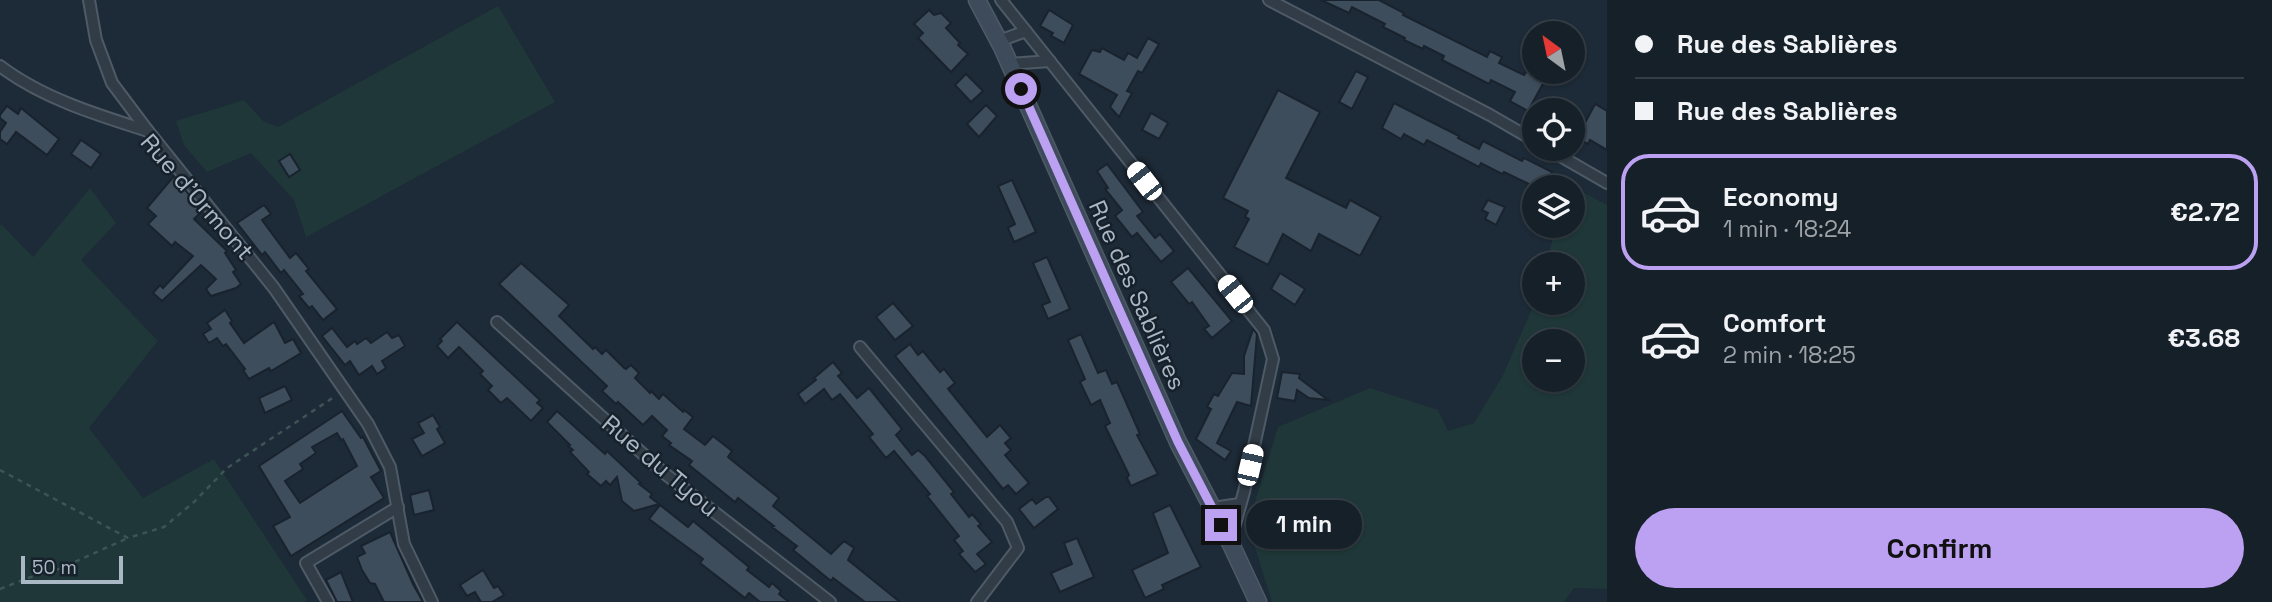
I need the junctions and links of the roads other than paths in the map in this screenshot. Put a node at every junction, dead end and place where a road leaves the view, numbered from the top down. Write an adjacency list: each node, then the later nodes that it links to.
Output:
1 (89, 0): 10 (street)
2 (977, 0): 6 (main road, Rue des Sablières)
3 (1001, 0): 5 (street)
4 (1269, 0): 11 (street)
5 (1026, 31): 6 (street); 7 (street)
6 (999, 41): 8 (main road, Rue des Sablières)
7 (1050, 61): 8 (street); 16 (street)
8 (1009, 64): 18 (main road, Rue des Sablières)
9 (0, 66): 10 (street, Rue d'Ormont)
10 (148, 131): 17 (street, Rue d'Ormont)
11 (1522, 133)
12 (1569, 161): 13 (street)
13 (1607, 183)
14 (497, 322): 22 (street, Rue du Tyou)
15 (860, 347): 23 (street)
16 (1240, 504): 18 (street); 19 (street)
17 (398, 507): 20 (street); 21 (street, Rue d'Ormont)
18 (1212, 508): 19 (main road, Rue des Sablières)
19 (1230, 542): 24 (main road, Rue des Sablières)
20 (328, 602)
21 (432, 602)
22 (830, 602)
23 (977, 602)
24 (1258, 602)

